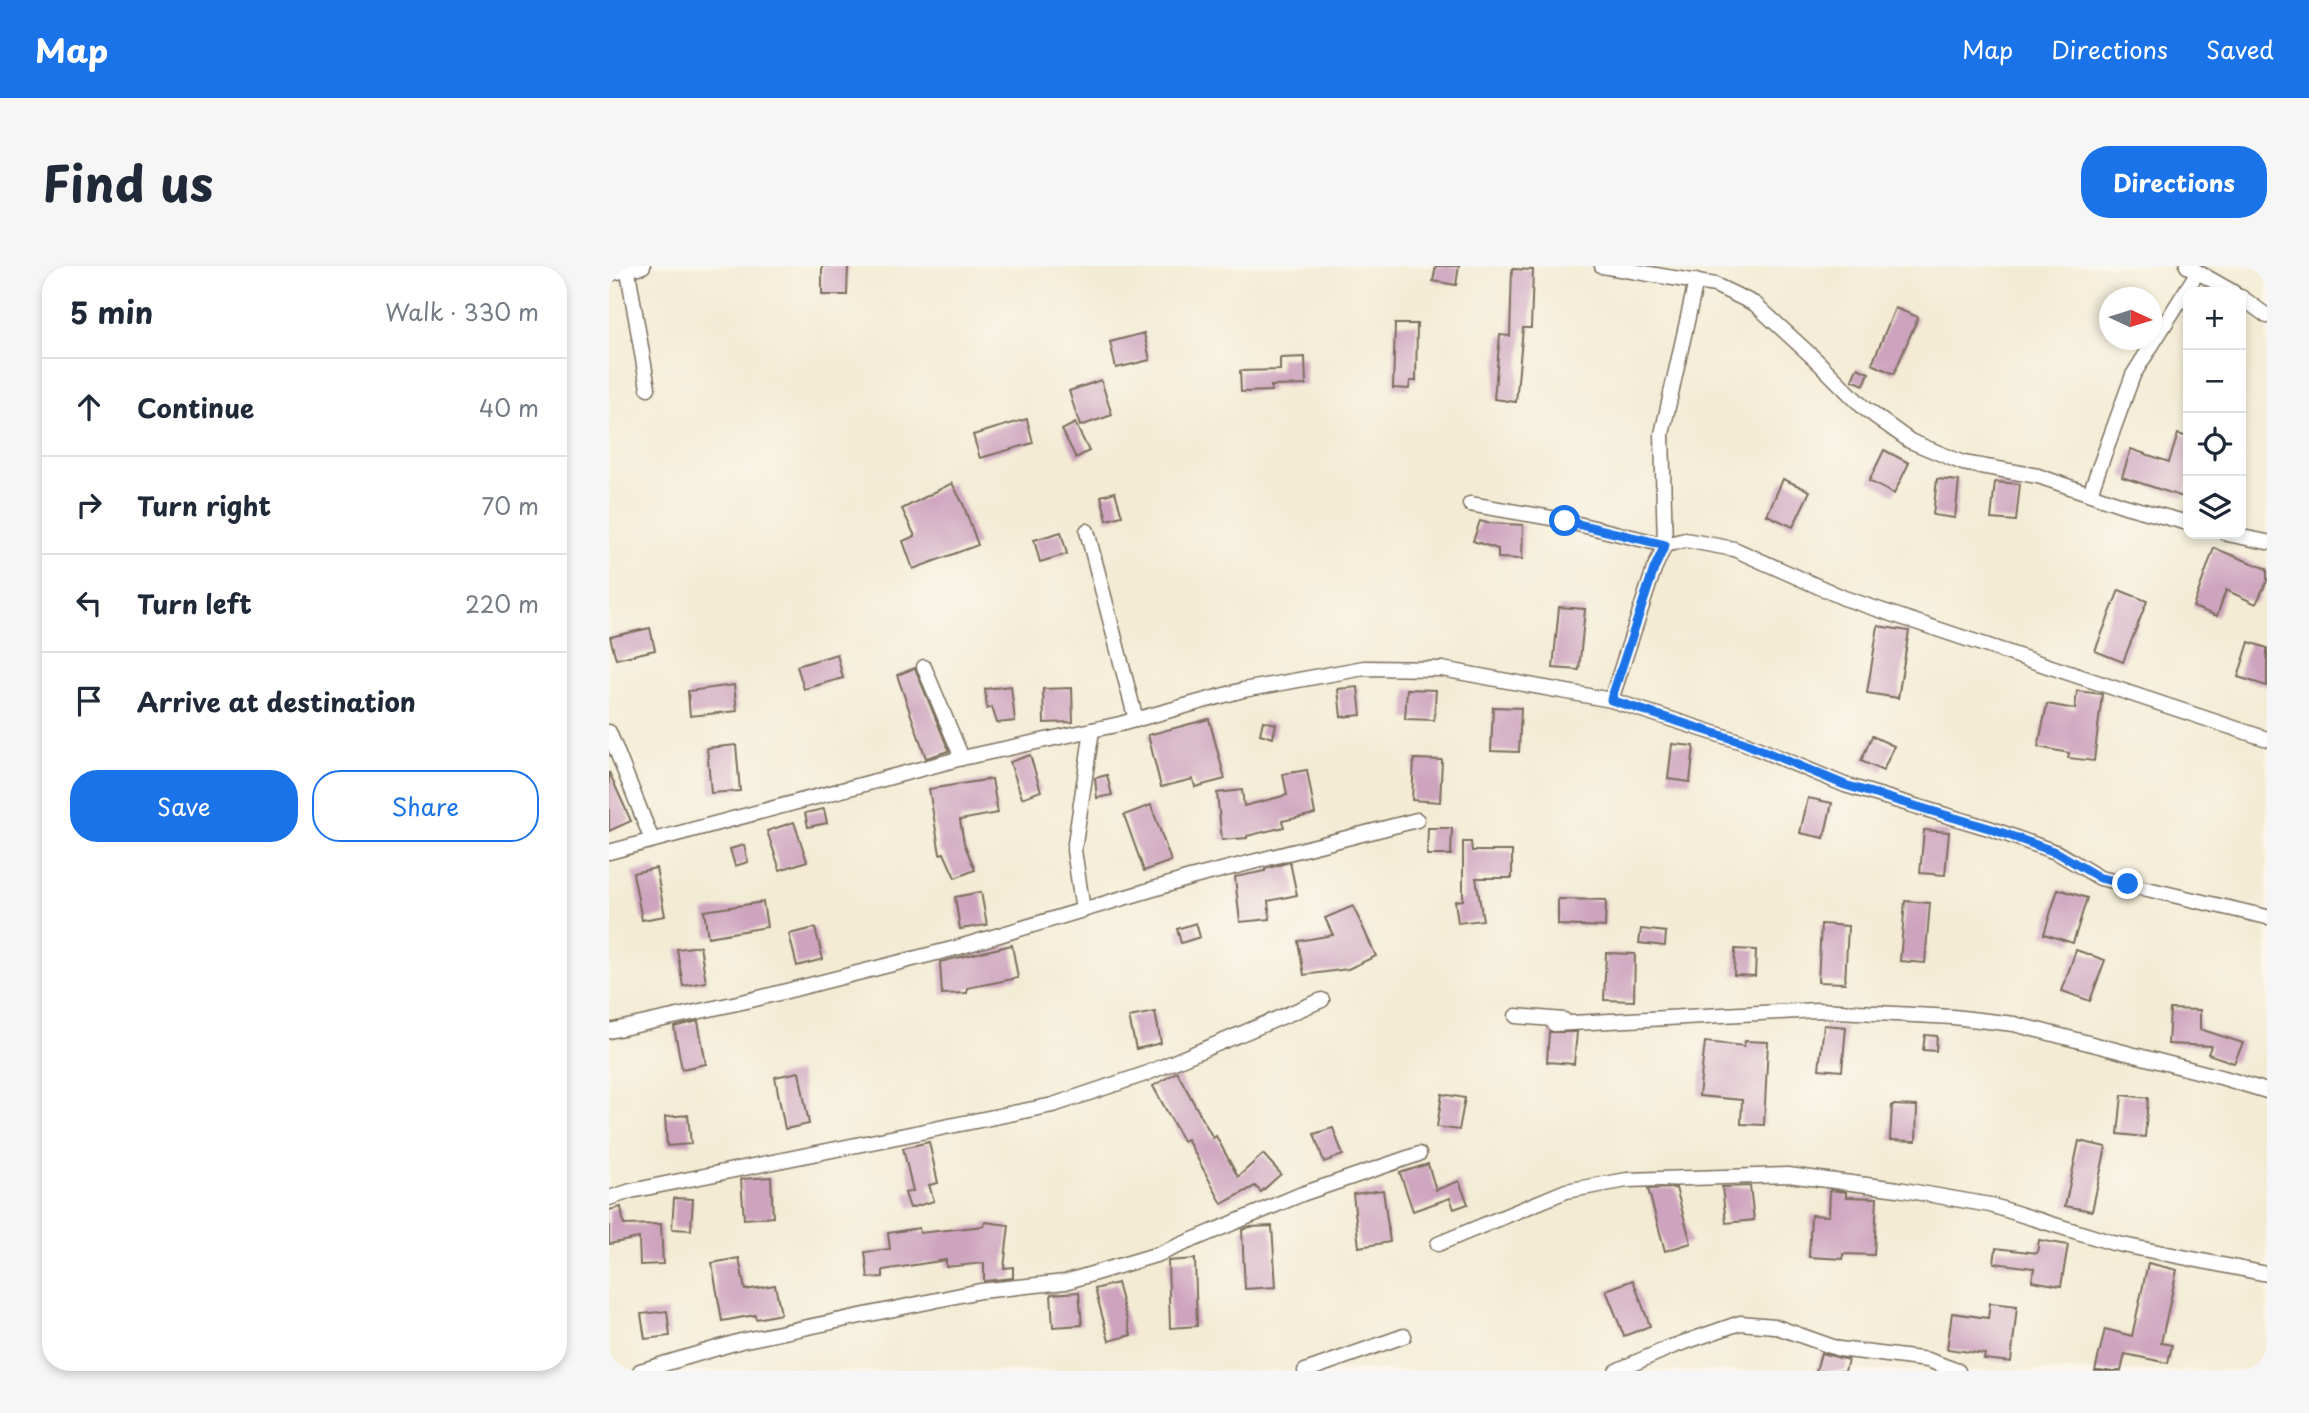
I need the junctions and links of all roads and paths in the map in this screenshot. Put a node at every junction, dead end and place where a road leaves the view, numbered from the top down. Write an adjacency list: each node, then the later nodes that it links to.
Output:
1 (627, 266): 10 (street)
2 (643, 266): 5 (street)
3 (1602, 266): 6 (street)
4 (2192, 270): 7 (street); 11 (street)
5 (609, 274)
6 (1696, 281): 11 (street); 17 (street)
7 (2224, 287)
8 (2246, 300): 9 (street)
9 (2267, 316)
10 (648, 388)
11 (2091, 493): 13 (street)
12 (1470, 503): 17 (street)
13 (2183, 522)
14 (1087, 531): 20 (street)
15 (2246, 538): 16 (street)
16 (2267, 542)
17 (1665, 545): 19 (street); 23 (street)
18 (924, 667): 24 (street)
19 (1611, 700): 20 (street); 29 (street)
20 (1136, 720): 21 (street)
21 (1092, 730): 24 (street); 28 (street)
22 (609, 732): 26 (street)
23 (2267, 738)
24 (962, 758): 26 (street)
25 (1417, 820): 28 (street)
26 (652, 840): 27 (street)
27 (609, 852)
28 (1083, 910): 34 (street)
29 (2267, 917)
30 (1322, 1000): 37 (street)
31 (1516, 1016): 32 (street)
32 (1593, 1022): 33 (street); 35 (street)
33 (1554, 1024)
34 (609, 1031)
35 (2267, 1091)
36 (1419, 1154): 41 (street)
37 (609, 1198)
38 (1438, 1244): 39 (street)
39 (2264, 1275)
40 (1404, 1336): 42 (street)
41 (640, 1371)
42 (1305, 1371)
43 (1616, 1371): 44 (street)
44 (1958, 1371)

